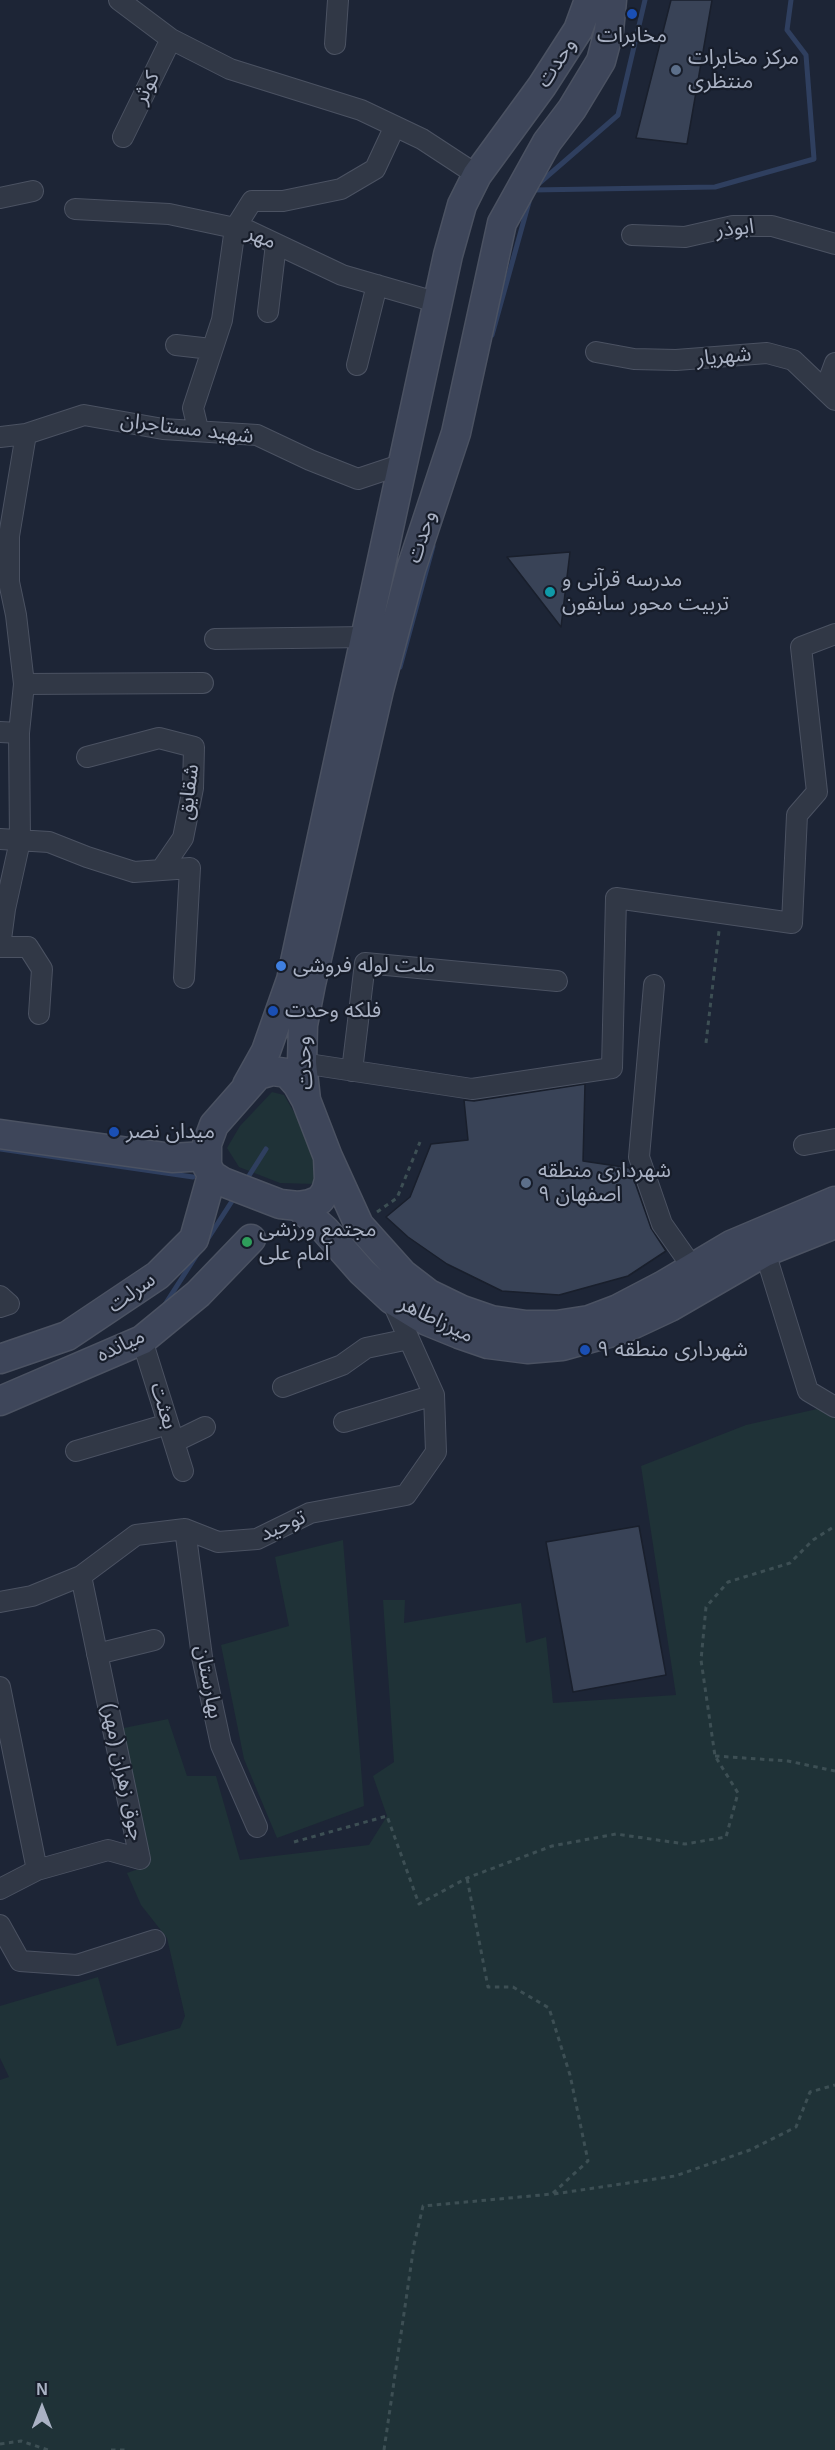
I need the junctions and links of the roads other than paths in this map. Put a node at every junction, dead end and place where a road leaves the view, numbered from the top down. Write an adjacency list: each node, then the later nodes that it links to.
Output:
1 (119, 0): 5 (street)
2 (338, 0): 6 (street)
3 (589, 0): 9 (main road, وحدت)
4 (612, 0): 27 (main road, وحدت)
5 (171, 39): 7 (street); 8 (street, کوثر)
6 (335, 44)
7 (395, 126): 9 (street); 13 (street)
8 (123, 137)
9 (477, 175): 18 (main road, وحدت)
10 (33, 191): 11 (street)
11 (0, 198)
12 (75, 209): 13 (street, مهر)
13 (235, 228): 15 (street, مهر); 21 (street)
14 (632, 235): 16 (street, ابوذر)
15 (276, 244): 17 (street, مهر); 19 (street)
16 (835, 244)
17 (377, 285): 18 (street, مهر); 24 (street)
18 (439, 303): 26 (main road, وحدت)
19 (268, 312)
20 (176, 345): 21 (street)
21 (212, 349): 28 (street)
22 (596, 352): 25 (street, شهریار)
23 (835, 363): 25 (street)
24 (357, 365)
25 (830, 395)
26 (418, 397): 27 (main road); 31 (main road, وحدت)
27 (464, 399): 32 (main road, وحدت)
28 (198, 429): 29 (street, شهید مستاجران); 31 (street, شهید مستاجران)
29 (26, 434): 30 (street, شهید مستاجران); 33 (street)
30 (0, 437)
31 (405, 458): 32 (main road); 35 (main road, وحدت)
32 (446, 466): 49 (main road, وحدت)
33 (5, 536): 38 (street)
34 (835, 634): 50 (street)
35 (367, 637): 36 (street); 51 (main road, وحدت)
36 (215, 639)
37 (203, 683): 38 (street)
38 (24, 684): 39 (street)
39 (9, 732): 42 (street)
40 (87, 757): 43 (street, شقایق)
41 (0, 839): 42 (street)
42 (20, 841): 43 (street); 44 (street)
43 (161, 870): 45 (street)
44 (0, 947): 48 (street)
45 (184, 978)
46 (557, 981): 50 (street)
47 (654, 986): 64 (street)
48 (39, 1014)
49 (302, 1063): 50 (street); 52 (main road, وحدت)
50 (352, 1071)
51 (247, 1085): 52 (main road); 57 (main road)
52 (306, 1100): 56 (main road)
53 (0, 1134): 57 (main road)
54 (835, 1138): 55 (street)
55 (804, 1145)
56 (328, 1157): 59 (main road); 64 (main road, میرزاطاهر)
57 (209, 1166): 59 (main road); 62 (main road, سرلت)
58 (835, 1201): 64 (main road, میرزاطاهر)
59 (298, 1206): 66 (main road, میرزاطاهر)
60 (835, 1224): 63 (main road, میرزاطاهر)
61 (251, 1239): 62 (main road, میانده)
62 (207, 1249): 68 (main road, سرلت); 69 (main road, میانده)
63 (765, 1252): 66 (main road, میرزاطاهر); 75 (street)
64 (693, 1268)
65 (0, 1296): 67 (street)
66 (391, 1299): 70 (street, توحید)
67 (0, 1307)
68 (113, 1307): 69 (main road); 71 (main road, سرلت)
69 (138, 1336): 74 (main road, میانده); 78 (street, بعثت)
70 (409, 1339): 72 (street); 73 (street, توحید)
71 (2, 1355)
72 (283, 1387)
73 (434, 1395): 76 (street); 81 (street, توحید)
74 (0, 1401)
75 (835, 1407)
76 (344, 1422)
77 (205, 1427): 78 (street)
78 (171, 1433): 79 (street); 80 (street, بعثت)
79 (76, 1451)
80 (183, 1471)
81 (185, 1529): 82 (street, توحید); 87 (street, بهارستان)
82 (81, 1576): 83 (street, توحید); 85 (street, جوق زهران (مهر))
83 (0, 1602)
84 (154, 1640): 85 (street)
85 (97, 1654): 88 (street, جوق زهران (مهر))
86 (0, 1687): 88 (street)
87 (257, 1827)
88 (38, 1870): 89 (street, جوق زهران (مهر))
89 (0, 1889)
90 (0, 1925): 91 (street)
91 (155, 1940)

